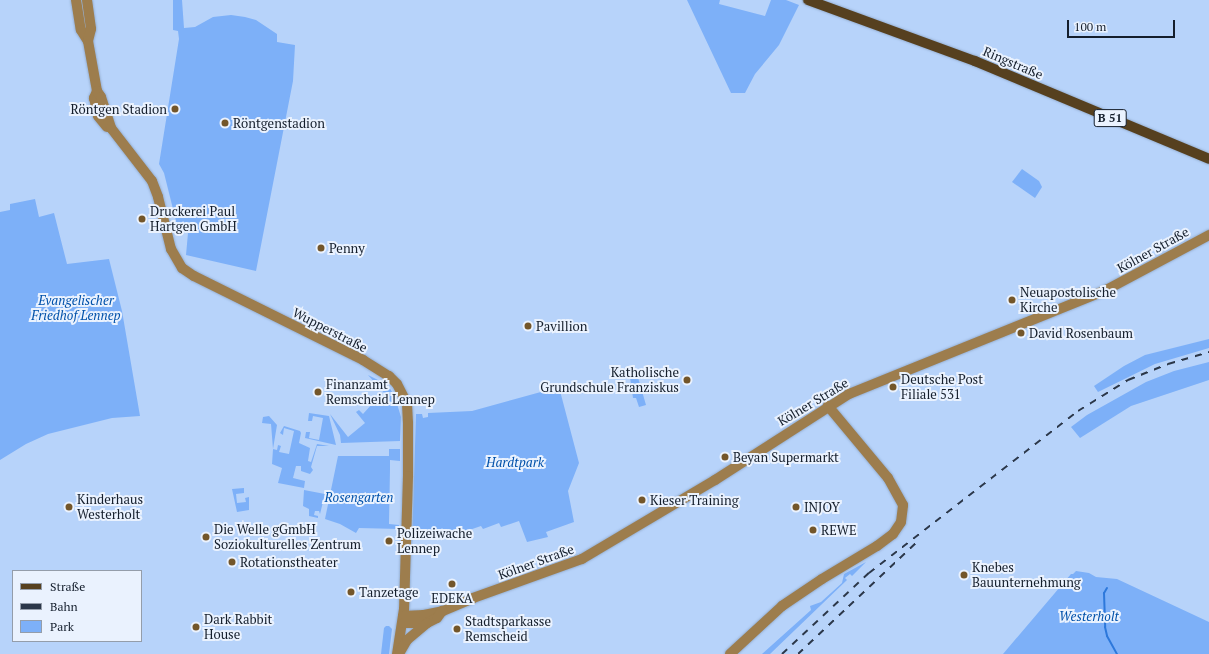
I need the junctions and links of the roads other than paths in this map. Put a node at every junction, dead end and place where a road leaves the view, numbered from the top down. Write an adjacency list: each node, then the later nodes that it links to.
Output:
1 (76, 0): 4 (street)
2 (87, 0): 4 (street)
3 (808, 0): 5 (main road, Ringstraße / B 51)
4 (89, 44): 9 (street, Wupperstraße)
5 (1208, 157)
6 (1209, 235): 7 (street, Kölner Straße)
7 (828, 406): 8 (street, Kölner Straße); 12 (street)
8 (442, 611): 9 (street, Kölner Straße); 10 (street, Kölner Straße)
9 (403, 620): 10 (street); 11 (street, Wupperstraße)
10 (427, 623): 11 (street, Kölner Straße)
11 (398, 654)
12 (730, 654)

